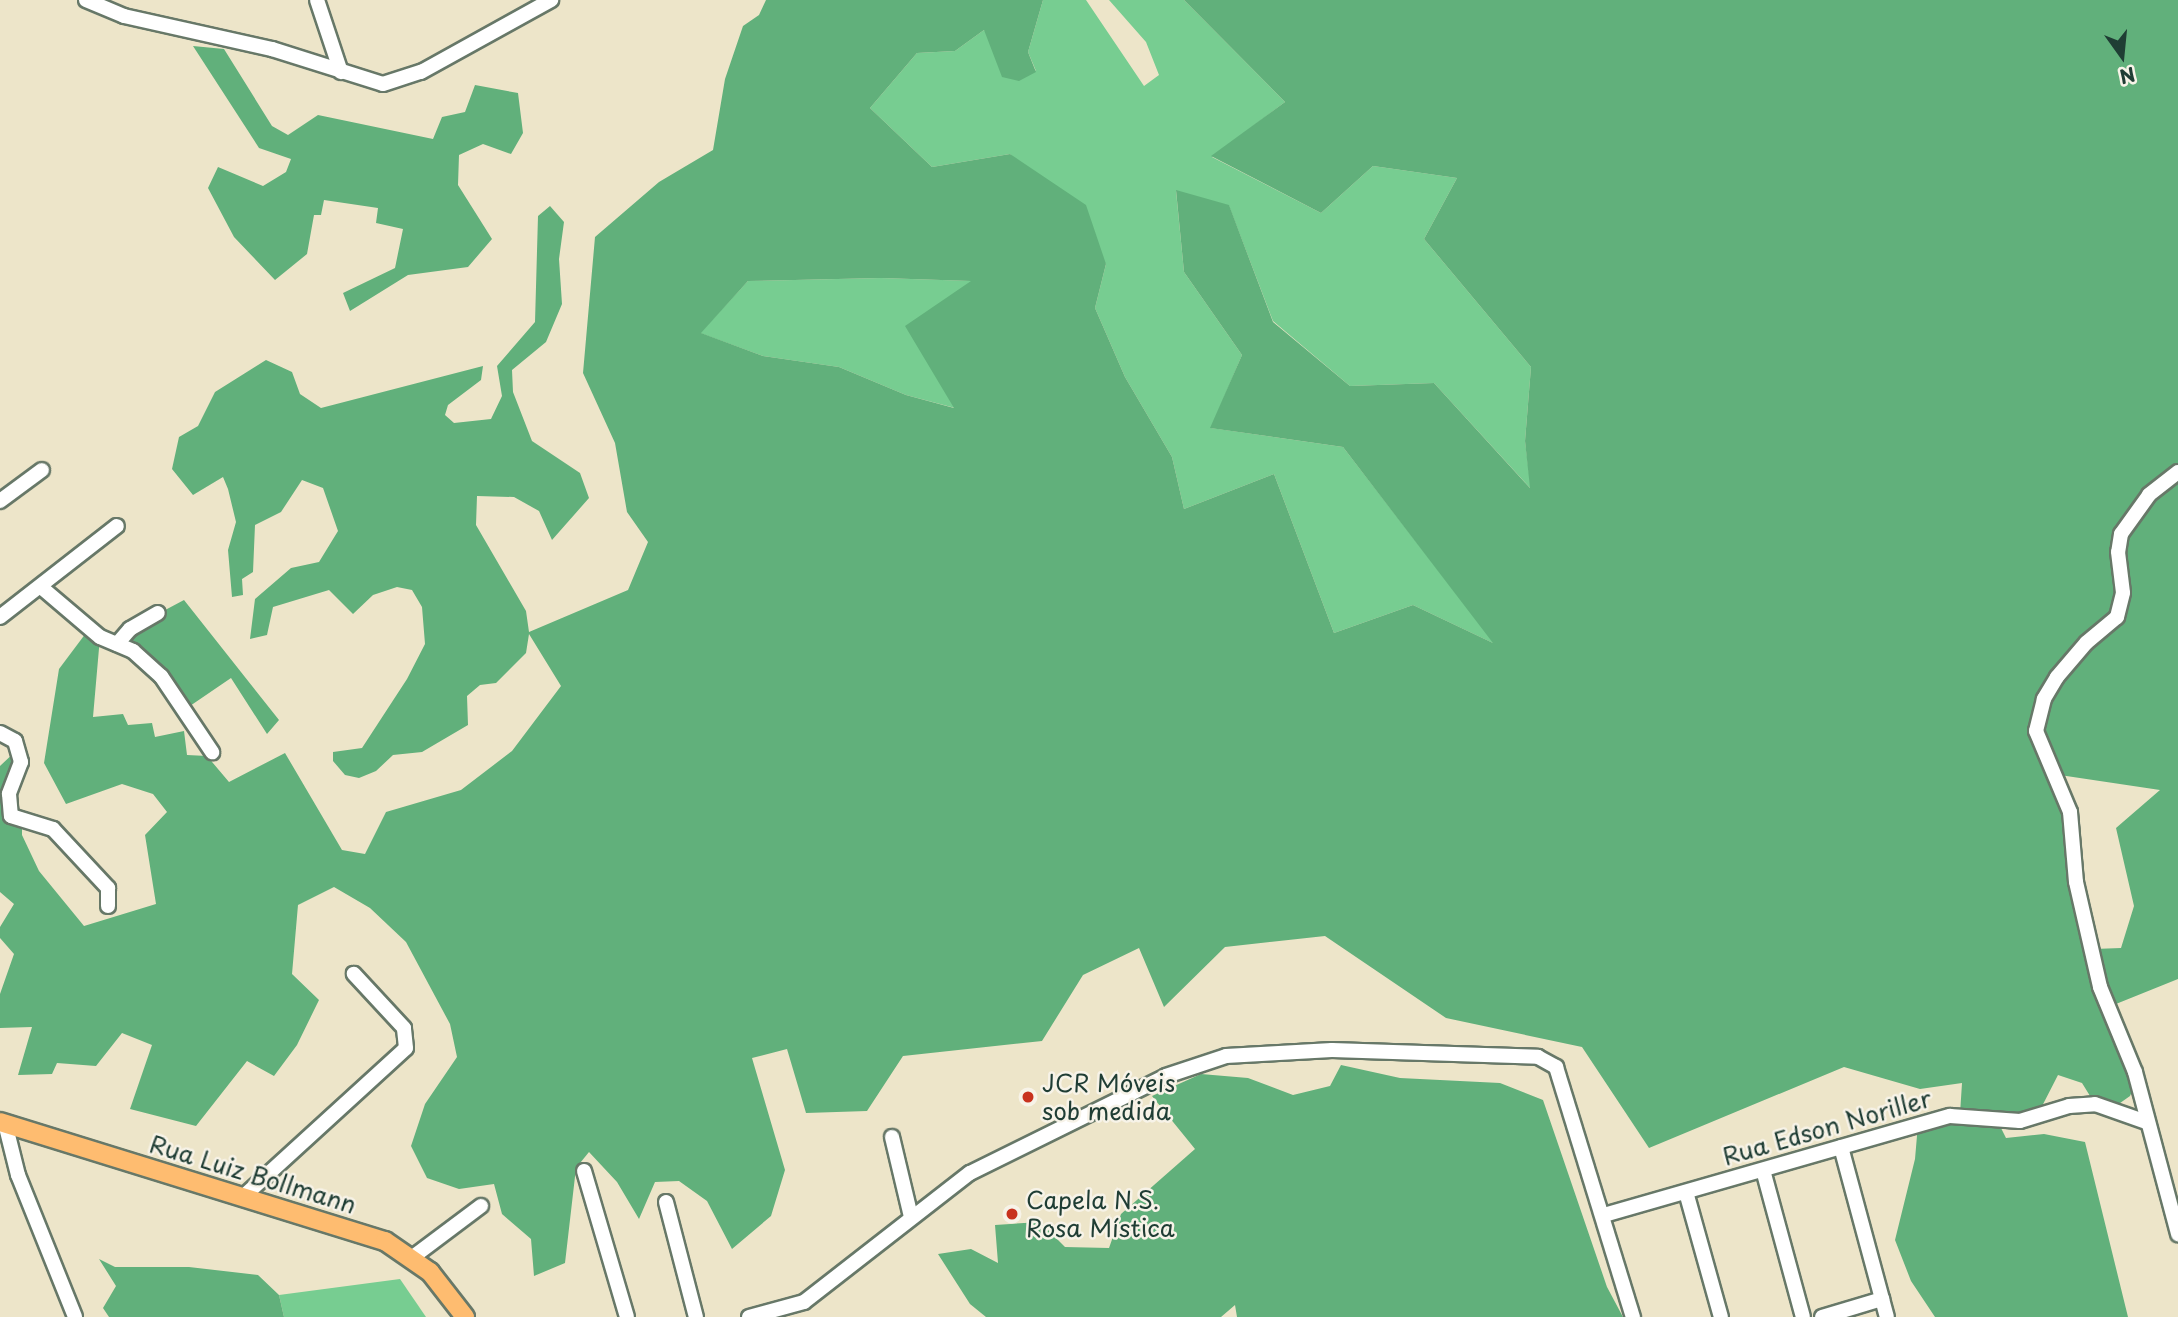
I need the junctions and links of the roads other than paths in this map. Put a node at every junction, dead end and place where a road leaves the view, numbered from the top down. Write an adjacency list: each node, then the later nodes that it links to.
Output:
1 (86, 0): 4 (street)
2 (317, 0): 4 (street)
3 (551, 0): 4 (street)
4 (341, 72)
5 (42, 470): 7 (street)
6 (2178, 472): 17 (street)
7 (0, 501)
8 (117, 526): 9 (street)
9 (41, 587): 11 (street); 12 (street)
10 (158, 614): 12 (street)
11 (0, 617)
12 (117, 644): 14 (street)
13 (0, 733): 15 (street)
14 (212, 752)
15 (108, 906)
16 (354, 974): 24 (street)
17 (2146, 1122): 20 (street, Rua Edson Noriller); 29 (street)
18 (3, 1123): 24 (main road, Rua Luiz Bollmann); 32 (street)
19 (892, 1137): 28 (street)
20 (1841, 1147): 21 (street, Rua Edson Noriller); 31 (street)
21 (1763, 1170): 23 (street, Rua Edson Noriller); 39 (street)
22 (584, 1171): 34 (street)
23 (1686, 1192): 27 (street, Rua Edson Noriller); 38 (street)
24 (244, 1196): 30 (main road, Rua Luiz Bollmann)
25 (666, 1202): 35 (street)
26 (481, 1206): 30 (street)
27 (1604, 1215): 28 (street); 37 (street)
28 (911, 1217): 36 (street)
29 (2178, 1234)
30 (412, 1257): 33 (main road, Rua Luiz Bollmann)
31 (1882, 1299): 40 (street); 41 (street)
32 (75, 1317)
33 (464, 1317)
34 (627, 1317)
35 (696, 1317)
36 (748, 1317)
37 (1633, 1317)
38 (1721, 1317)
39 (1803, 1317)
40 (1822, 1317)
41 (1887, 1317)

